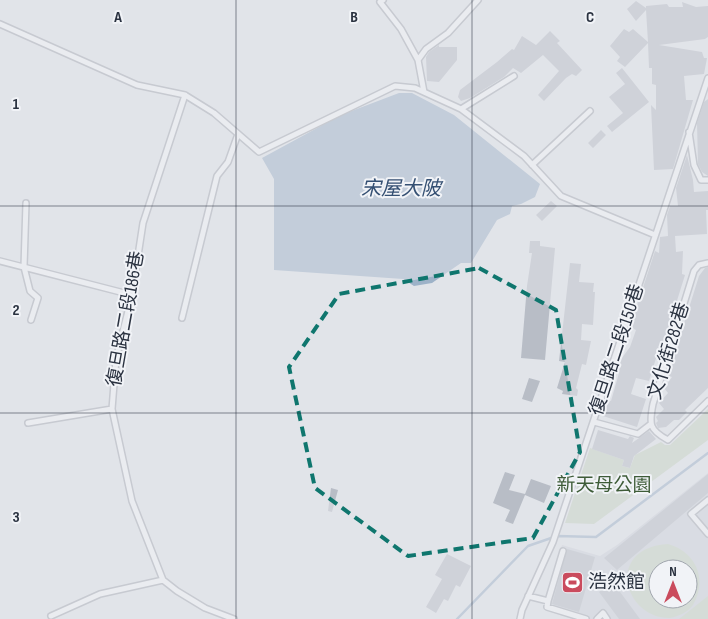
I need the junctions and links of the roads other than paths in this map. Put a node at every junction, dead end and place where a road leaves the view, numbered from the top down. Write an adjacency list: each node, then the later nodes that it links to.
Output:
1 (383, 0): 4 (lane)
2 (478, 0): 4 (lane)
3 (0, 24): 9 (lane)
4 (418, 60): 7 (lane)
5 (514, 76): 10 (lane)
6 (708, 78): 8 (lane, 復旦路二段150巷)
7 (424, 92): 10 (lane); 13 (lane)
8 (706, 93): 12 (lane, 復旦路二段150巷)
9 (185, 95): 13 (lane); 21 (lane, 復旦路二段186巷)
10 (461, 109): 14 (lane)
11 (590, 110): 14 (lane)
12 (689, 132): 15 (lane); 17 (lane, 復旦路二段150巷)
13 (238, 134): 22 (lane)
14 (532, 166): 17 (lane)
15 (708, 180)
16 (26, 203): 20 (lane)
17 (654, 235): 26 (lane, 復旦路二段150巷)
18 (0, 261): 20 (lane)
19 (708, 263): 28 (lane, 文化街282巷)
20 (24, 267): 21 (lane); 23 (lane)
21 (132, 295): 25 (lane, 復旦路二段186巷)
22 (182, 318)
23 (31, 320)
24 (708, 401): 28 (lane, 文化街282巷)
25 (112, 409): 27 (lane); 32 (lane, 復旦路二段186巷)
26 (594, 422): 28 (lane); 33 (lane, 復旦路二段150巷)
27 (28, 423)
28 (651, 424)
29 (708, 500): 30 (lane)
30 (708, 534)
31 (563, 550): 34 (lane)
32 (163, 580): 35 (lane); 36 (lane)
33 (528, 596): 34 (lane); 37 (lane, 復旦路二段150巷)
34 (548, 601): 38 (lane)
35 (51, 616)
36 (234, 619)
37 (520, 619)
38 (586, 619)
39 (597, 619): 40 (lane)
40 (607, 619)

